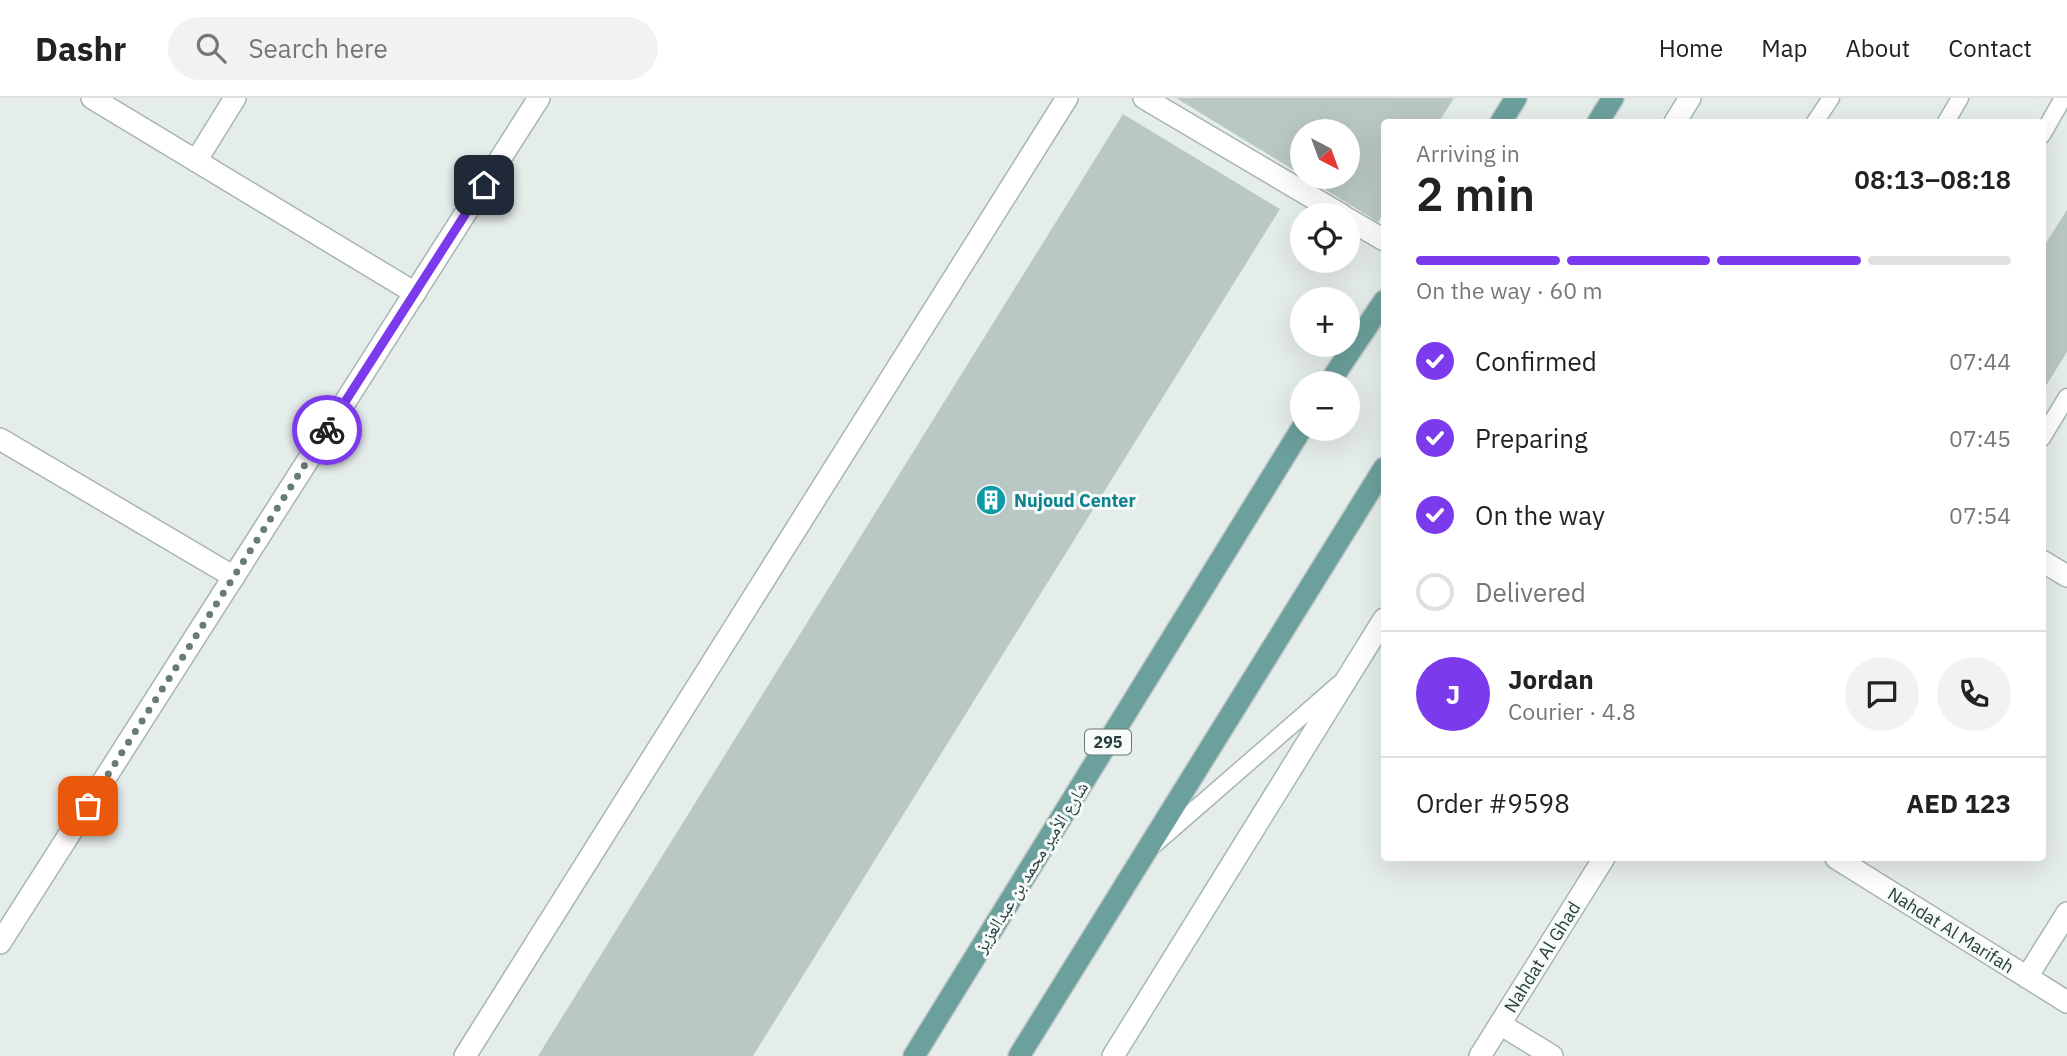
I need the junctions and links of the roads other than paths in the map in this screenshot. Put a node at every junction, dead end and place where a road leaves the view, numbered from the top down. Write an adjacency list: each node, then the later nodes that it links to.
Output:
1 (92, 98): 18 (street)
2 (235, 98): 18 (street)
3 (539, 98): 22 (street)
4 (1068, 98): 43 (street)
5 (1144, 98): 19 (street)
6 (1516, 98): 12 (main road)
7 (1613, 98): 13 (main road)
8 (1690, 98): 14 (street)
9 (1831, 98): 15 (lane)
10 (1960, 98): 16 (lane)
11 (2063, 98): 17 (lane)
12 (1503, 119)
13 (1600, 119)
14 (1677, 119)
15 (1817, 119)
16 (1949, 119)
17 (2046, 128)
18 (196, 161): 22 (street)
19 (1322, 203)
20 (1360, 226): 21 (street)
21 (1381, 238)
22 (415, 293): 32 (street)
23 (1381, 305): 24 (main road)
24 (1337, 371)
25 (2067, 397): 26 (lane)
26 (2046, 431)
27 (0, 439): 32 (street)
28 (1294, 441): 44 (main road, شارع الأمير محمد بن عبدالعزيز / 295)
29 (1381, 473): 35 (main road)
30 (2046, 563): 31 (street)
31 (2067, 576)
32 (234, 577): 39 (street)
33 (1381, 624): 34 (street)
34 (1345, 678): 35 (lane); 46 (street)
35 (1148, 850): 45 (main road)
36 (1602, 861): 42 (street, Nahdat Al Ghad)
37 (1841, 861): 40 (street, Nahdat Al Marifah)
38 (2067, 913): 40 (street)
39 (0, 943)
40 (2027, 977): 41 (street, Nahdat Al Marifah)
41 (2067, 1002)
42 (1500, 1024): 47 (street, Nahdat Al Ghad); 48 (street)
43 (466, 1056)
44 (915, 1056)
45 (1019, 1056)
46 (1112, 1056)
47 (1480, 1056)
48 (1552, 1056)

